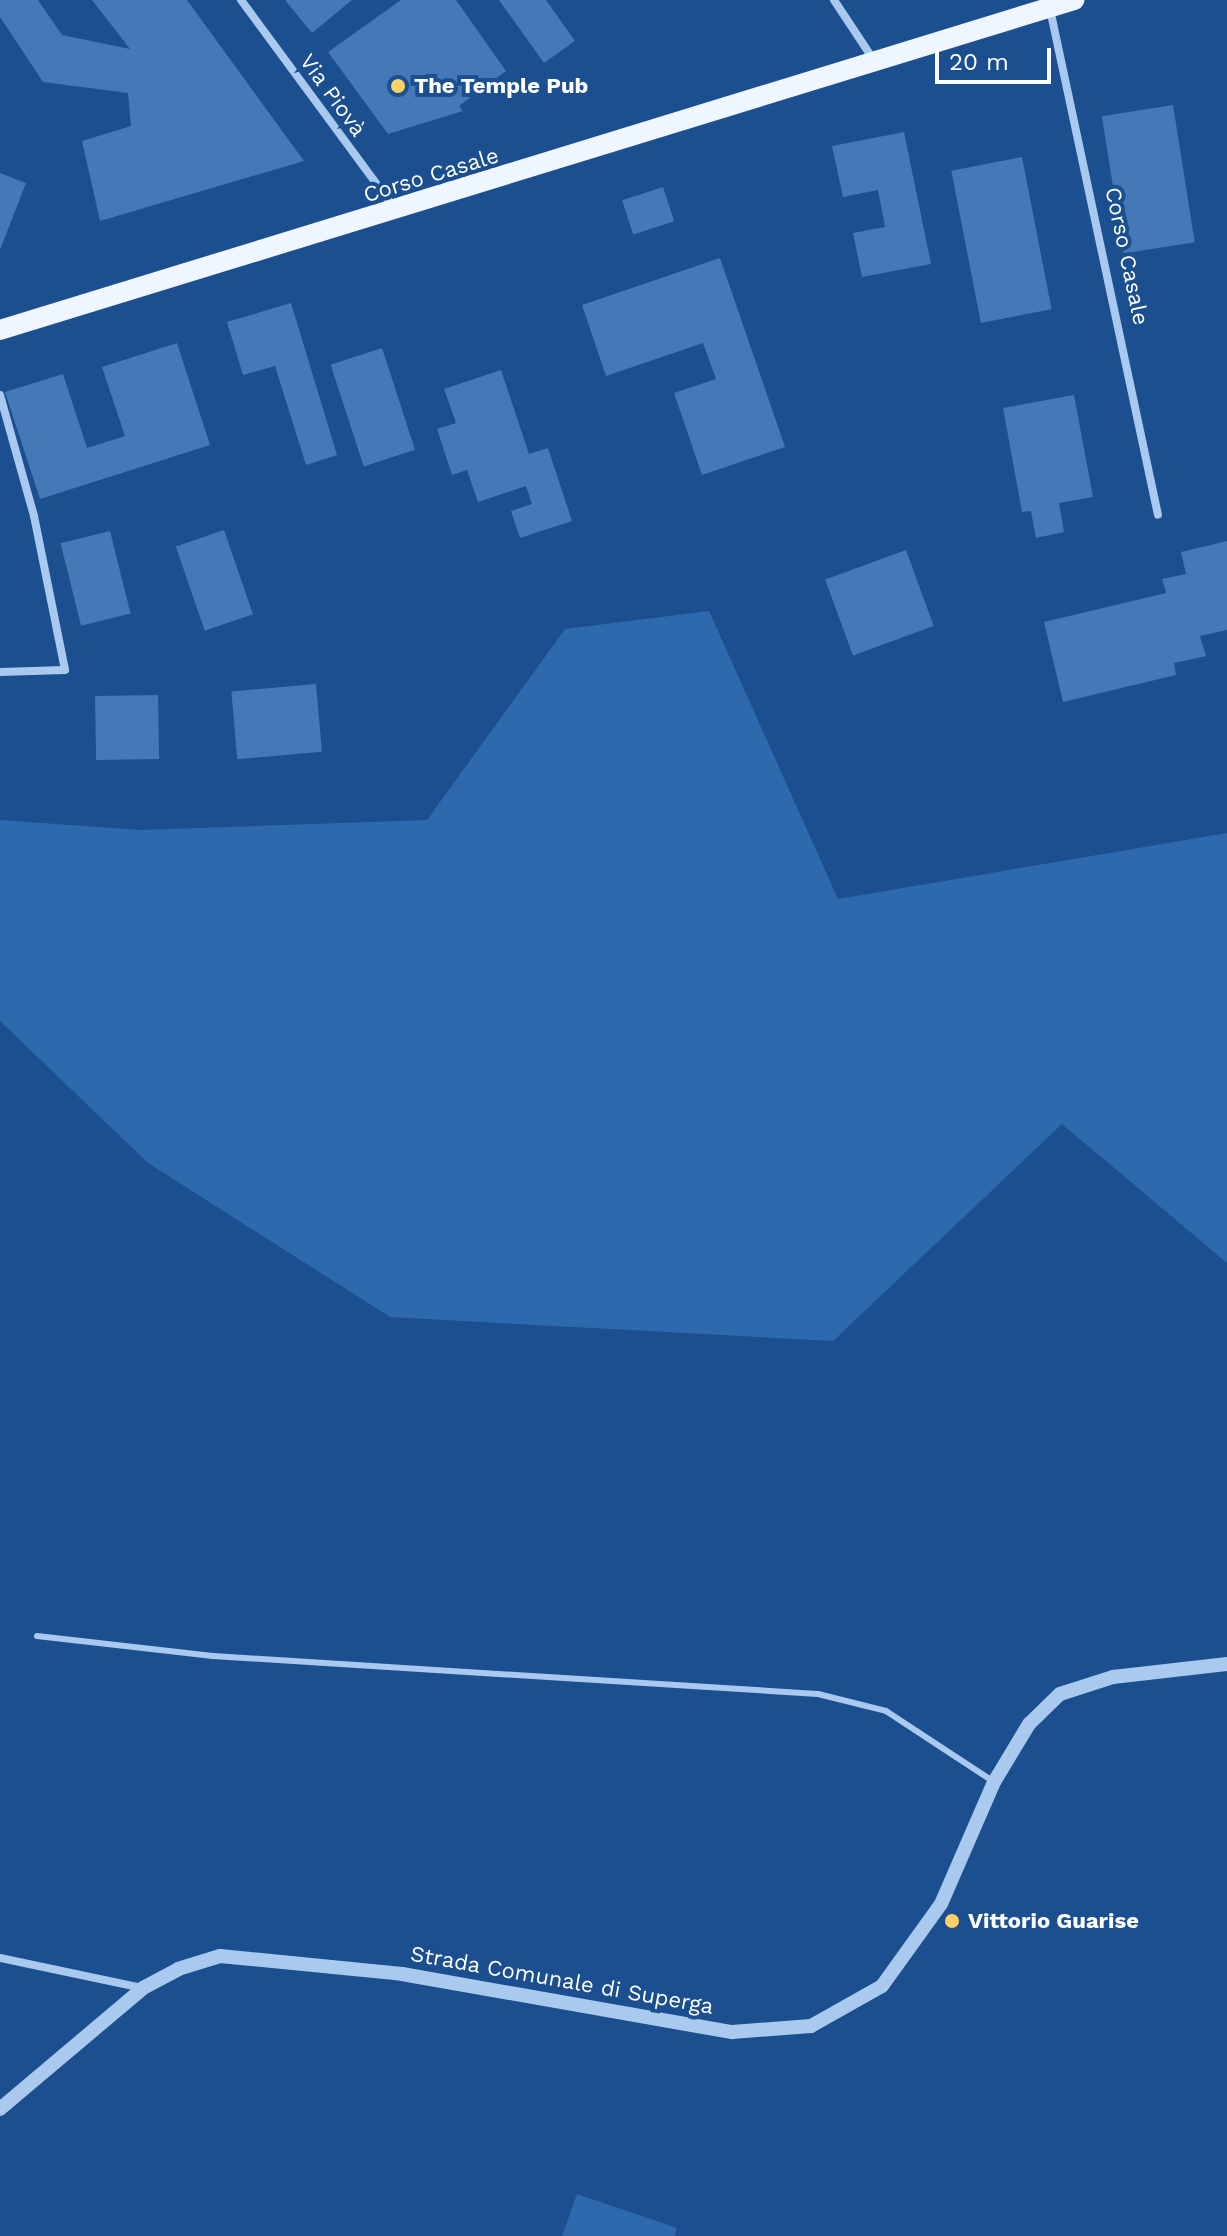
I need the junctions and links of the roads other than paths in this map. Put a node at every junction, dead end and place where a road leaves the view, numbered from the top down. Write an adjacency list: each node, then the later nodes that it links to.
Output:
1 (241, 0): 6 (street, Via Piovà)
2 (834, 0): 5 (street)
3 (1074, 0): 4 (main road, Corso Casale)
4 (1050, 8): 5 (main road, Corso Casale); 9 (street, Corso Casale)
5 (876, 63): 6 (main road, Corso Casale)
6 (397, 211): 7 (main road, Corso Casale)
7 (0, 330)
8 (0, 395): 10 (street)
9 (1158, 515)
10 (0, 672)
11 (37, 1636): 13 (lane)
12 (1227, 1664): 13 (street, Strada Comunale di Superga)
13 (994, 1782): 15 (street, Strada Comunale di Superga)
14 (0, 1958): 15 (street)
15 (143, 1988): 16 (street, Strada Comunale di Superga)
16 (0, 2109)

